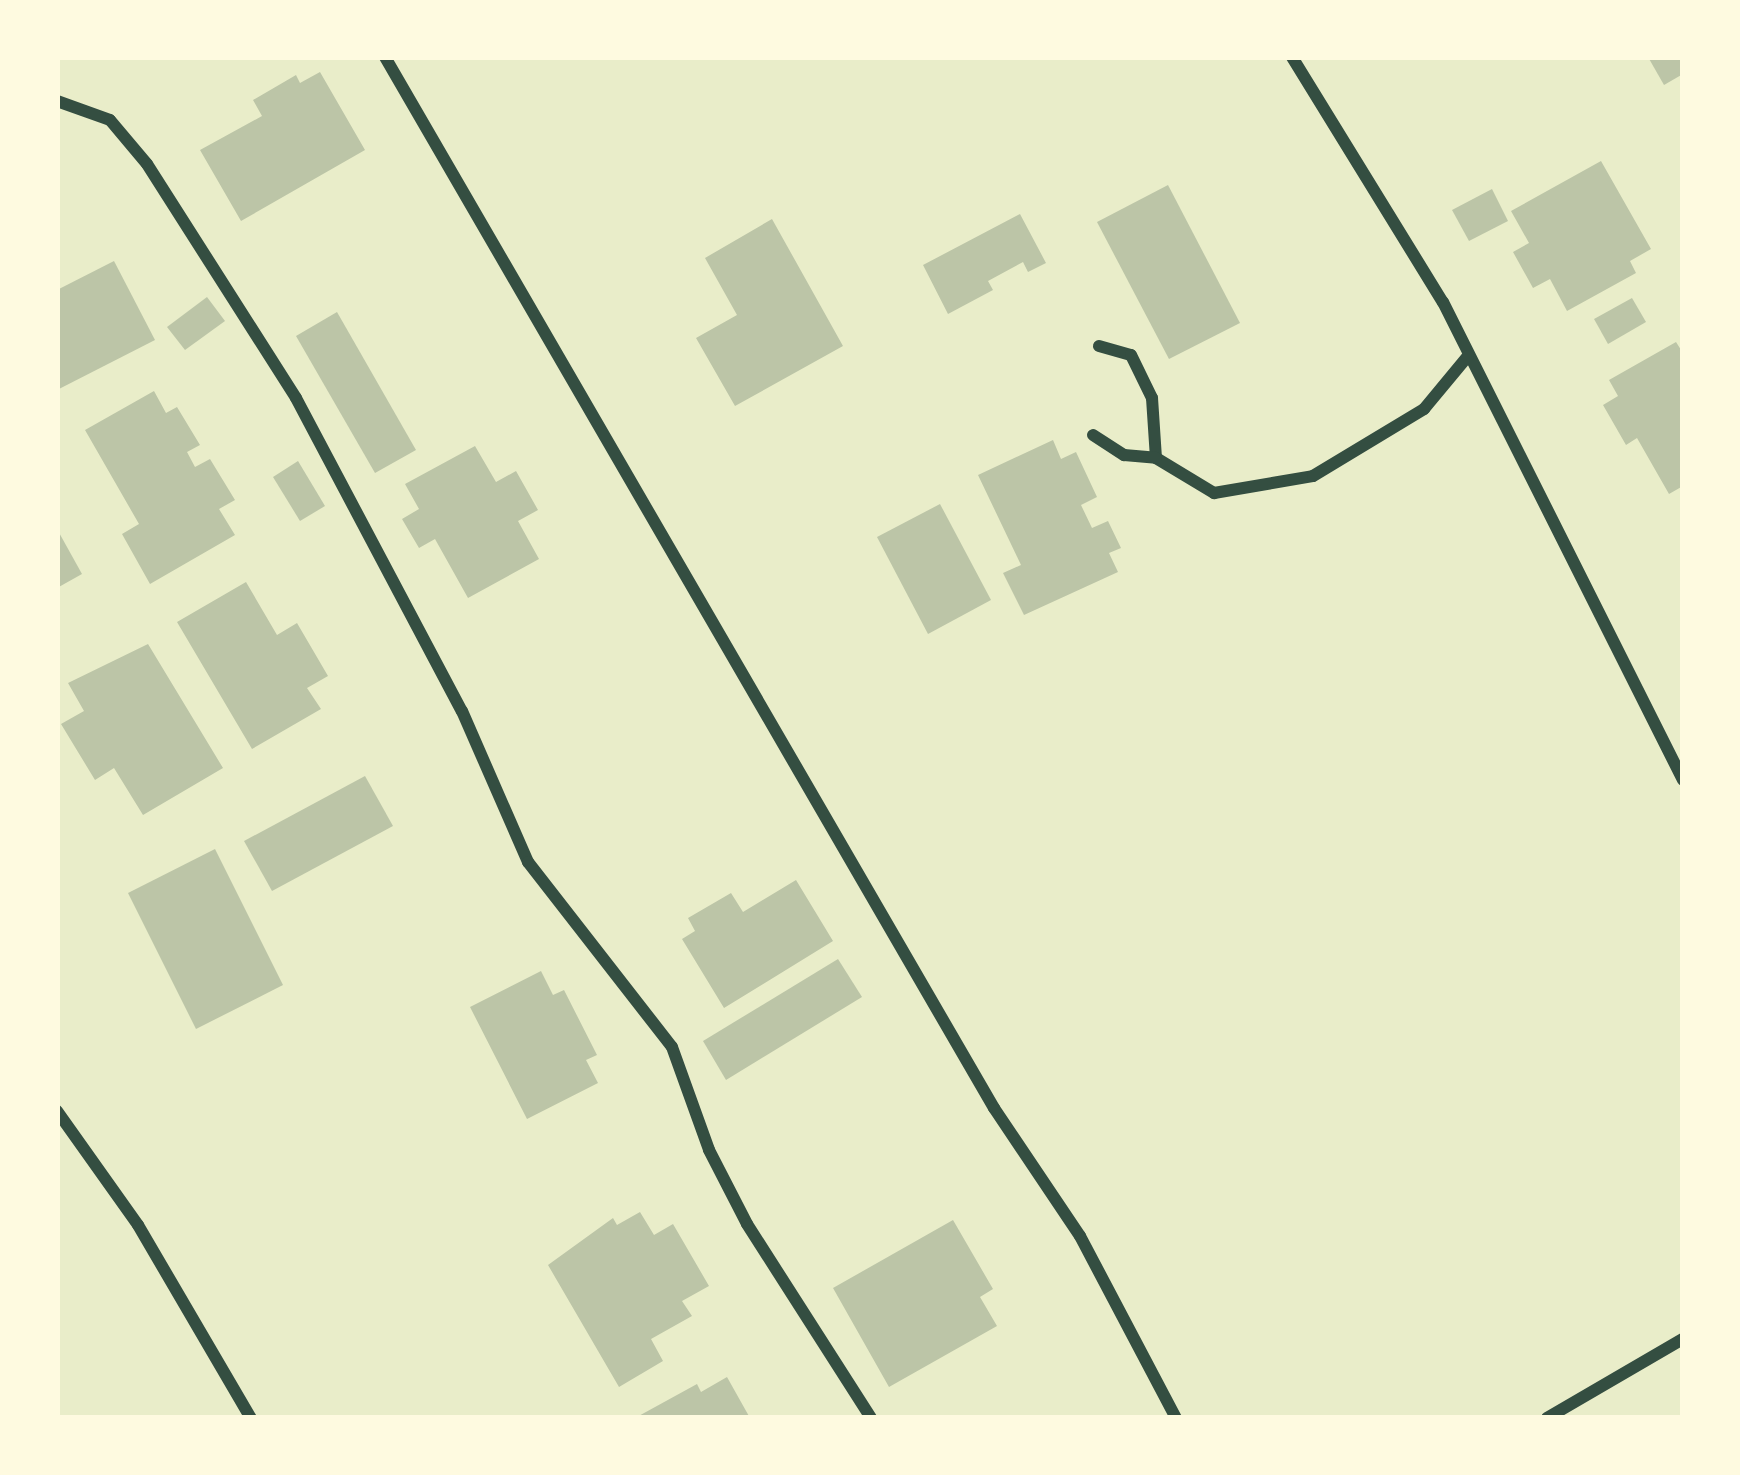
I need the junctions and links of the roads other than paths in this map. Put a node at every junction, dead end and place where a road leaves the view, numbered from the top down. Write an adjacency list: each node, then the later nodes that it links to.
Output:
1 (385, 57): 13 (street)
2 (1292, 57): 5 (street)
3 (57, 101): 12 (street)
4 (1099, 346): 7 (street)
5 (1468, 356): 7 (street); 8 (street)
6 (1093, 435): 7 (street)
7 (1156, 458)
8 (1683, 780)
9 (57, 1112): 11 (street)
10 (1683, 1340): 14 (street)
11 (251, 1418)
12 (871, 1418)
13 (1176, 1418)
14 (1547, 1418)

